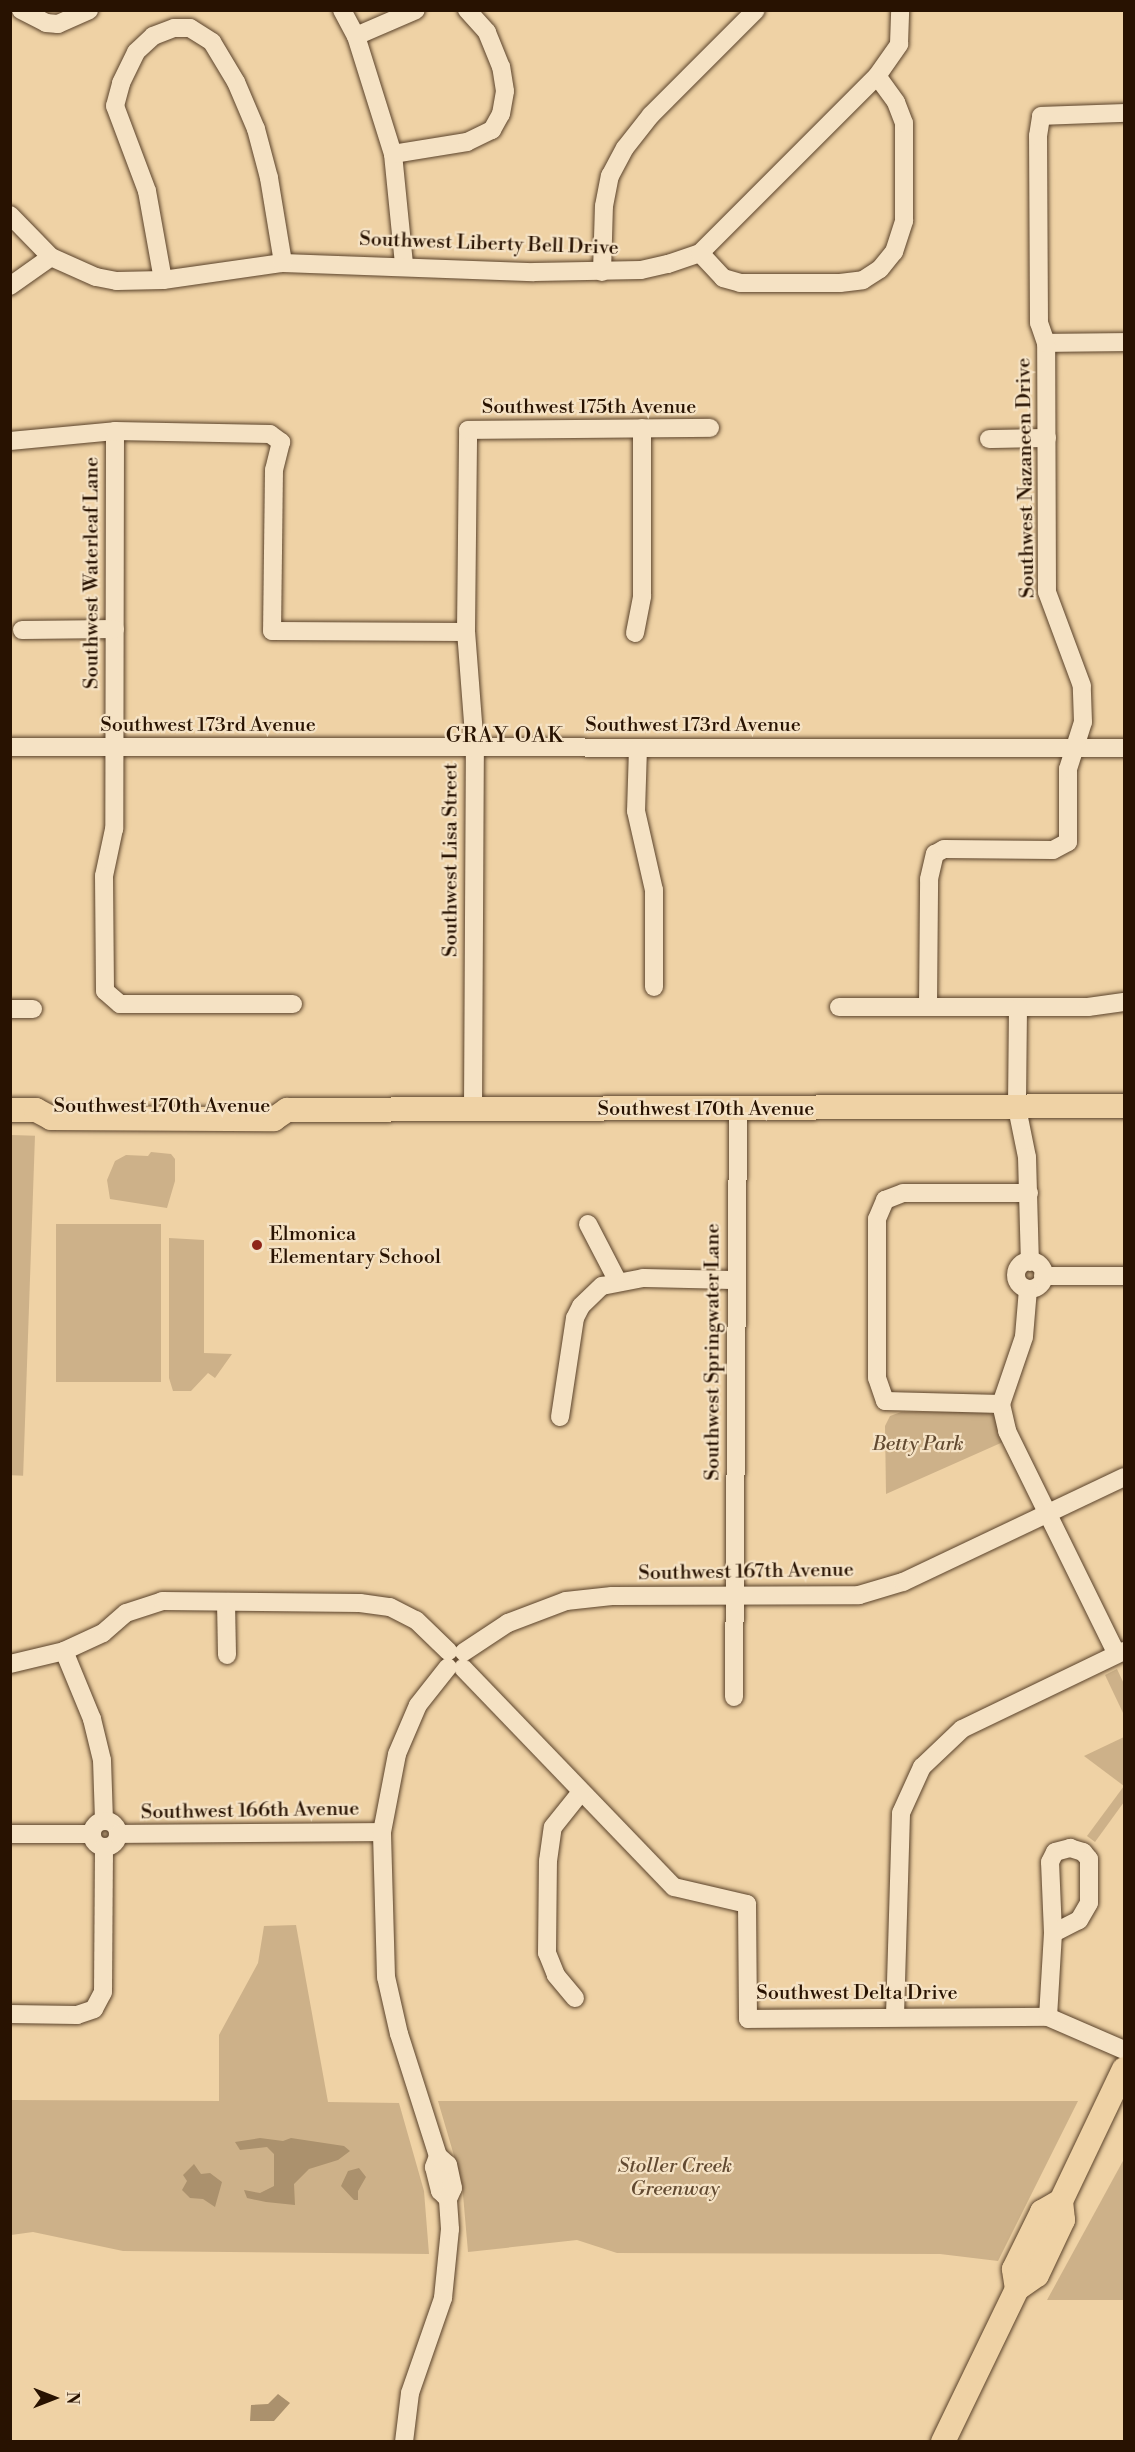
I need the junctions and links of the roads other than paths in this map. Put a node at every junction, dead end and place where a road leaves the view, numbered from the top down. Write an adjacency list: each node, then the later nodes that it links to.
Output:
1 (21, 10): 2 (street)
2 (89, 10)
3 (342, 10): 8 (street)
4 (416, 10): 8 (street)
5 (467, 10): 11 (street)
6 (756, 10): 17 (street)
7 (900, 10): 9 (street, Southwest Liberty Bell Drive)
8 (356, 36): 11 (street)
9 (877, 76): 13 (street, Southwest Liberty Bell Drive); 13 (street)
10 (1125, 113): 21 (street, Southwest Nazaneen Drive)
11 (393, 154): 16 (street)
12 (10, 215): 14 (street, Southwest Liberty Bell Drive)
13 (700, 253): 17 (street, Southwest Liberty Bell Drive)
14 (51, 257): 18 (street, Southwest Liberty Bell Drive); 19 (street)
15 (283, 263): 16 (street, Southwest Liberty Bell Drive); 18 (street, Southwest Liberty Bell Drive); 18 (street)
16 (404, 265): 17 (street, Southwest Liberty Bell Drive)
17 (602, 272)
18 (163, 280)
19 (10, 286)
20 (1125, 342): 21 (street)
21 (1046, 343): 26 (street, Southwest Nazaneen Drive)
22 (642, 428): 23 (street, Southwest 175th Avenue); 24 (street, Southwest 175th Avenue); 32 (street)
23 (711, 429)
24 (468, 430): 31 (street, Southwest Lisa Street)
25 (115, 431): 28 (street); 29 (street, Southwest Waterleaf Lane); 31 (street)
26 (1047, 438): 27 (street); 34 (street, Southwest Nazaneen Drive)
27 (989, 439)
28 (10, 441)
29 (114, 629): 30 (street); 35 (street, Southwest Waterleaf Lane)
30 (22, 630)
31 (465, 632): 36 (street, Southwest Lisa Street)
32 (634, 633)
33 (10, 747): 35 (street, Southwest 173rd Avenue)
34 (1074, 747): 37 (street, Southwest 173rd Avenue); 38 (street, Southwest 173rd Avenue); 42 (street, Southwest Nazaneen Drive)
35 (115, 748): 36 (street, Southwest 173rd Avenue); 41 (street, Southwest Waterleaf Lane)
36 (475, 748): 37 (street, Southwest 173rd Avenue); 51 (street, Southwest Lisa Street)
37 (638, 748): 39 (street)
38 (1125, 748)
39 (654, 987)
40 (1125, 1002): 44 (street)
41 (293, 1004)
42 (928, 1006): 43 (street); 44 (street)
43 (839, 1007)
44 (1018, 1008): 49 (street)
45 (10, 1009): 46 (street)
46 (33, 1009)
47 (1125, 1106): 49 (main road, Southwest 170th Avenue)
48 (738, 1108): 49 (main road, Southwest 170th Avenue); 51 (main road, Southwest 170th Avenue); 58 (street, Southwest Springwater Lane)
49 (1017, 1108): 52 (street)
50 (10, 1110): 51 (main road, Southwest 170th Avenue)
51 (473, 1110)
52 (1029, 1193): 54 (street); 60 (street)
53 (588, 1224): 57 (street)
54 (1029, 1262): 55 (street); 59 (street)
55 (1043, 1276): 56 (street); 59 (street)
56 (1125, 1276)
57 (617, 1280): 58 (street); 61 (street)
58 (734, 1280): 64 (street, Southwest Springwater Lane)
59 (1028, 1289): 60 (street)
60 (1001, 1404): 63 (street)
61 (560, 1417)
62 (1125, 1477): 63 (street, Southwest 167th Avenue)
63 (1049, 1512): 64 (street, Southwest 167th Avenue); 67 (street)
64 (735, 1596): 69 (street, Southwest 167th Avenue); 71 (street, Southwest Springwater Lane)
65 (226, 1602): 66 (street); 68 (street); 69 (street)
66 (64, 1651): 70 (street); 75 (street)
67 (1120, 1652): 79 (street)
68 (227, 1655)
69 (456, 1659): 72 (street, Southwest Delta Drive); 73 (street, Southwest 167th Avenue)
70 (10, 1664)
71 (734, 1697)
72 (581, 1792): 77 (street); 79 (street, Southwest Delta Drive)
73 (382, 1832): 75 (street, Southwest 166th Avenue); 83 (street, Southwest 167th Avenue)
74 (10, 1834): 75 (street)
75 (100, 1834): 78 (street)
76 (1053, 1933): 80 (street)
77 (575, 1998)
78 (10, 2014)
79 (895, 2016): 80 (street, Southwest Delta Drive)
80 (1048, 2017): 81 (street, Southwest Delta Drive)
81 (1125, 2050)
82 (1125, 2069): 84 (main road)
83 (404, 2442)
84 (943, 2442)

